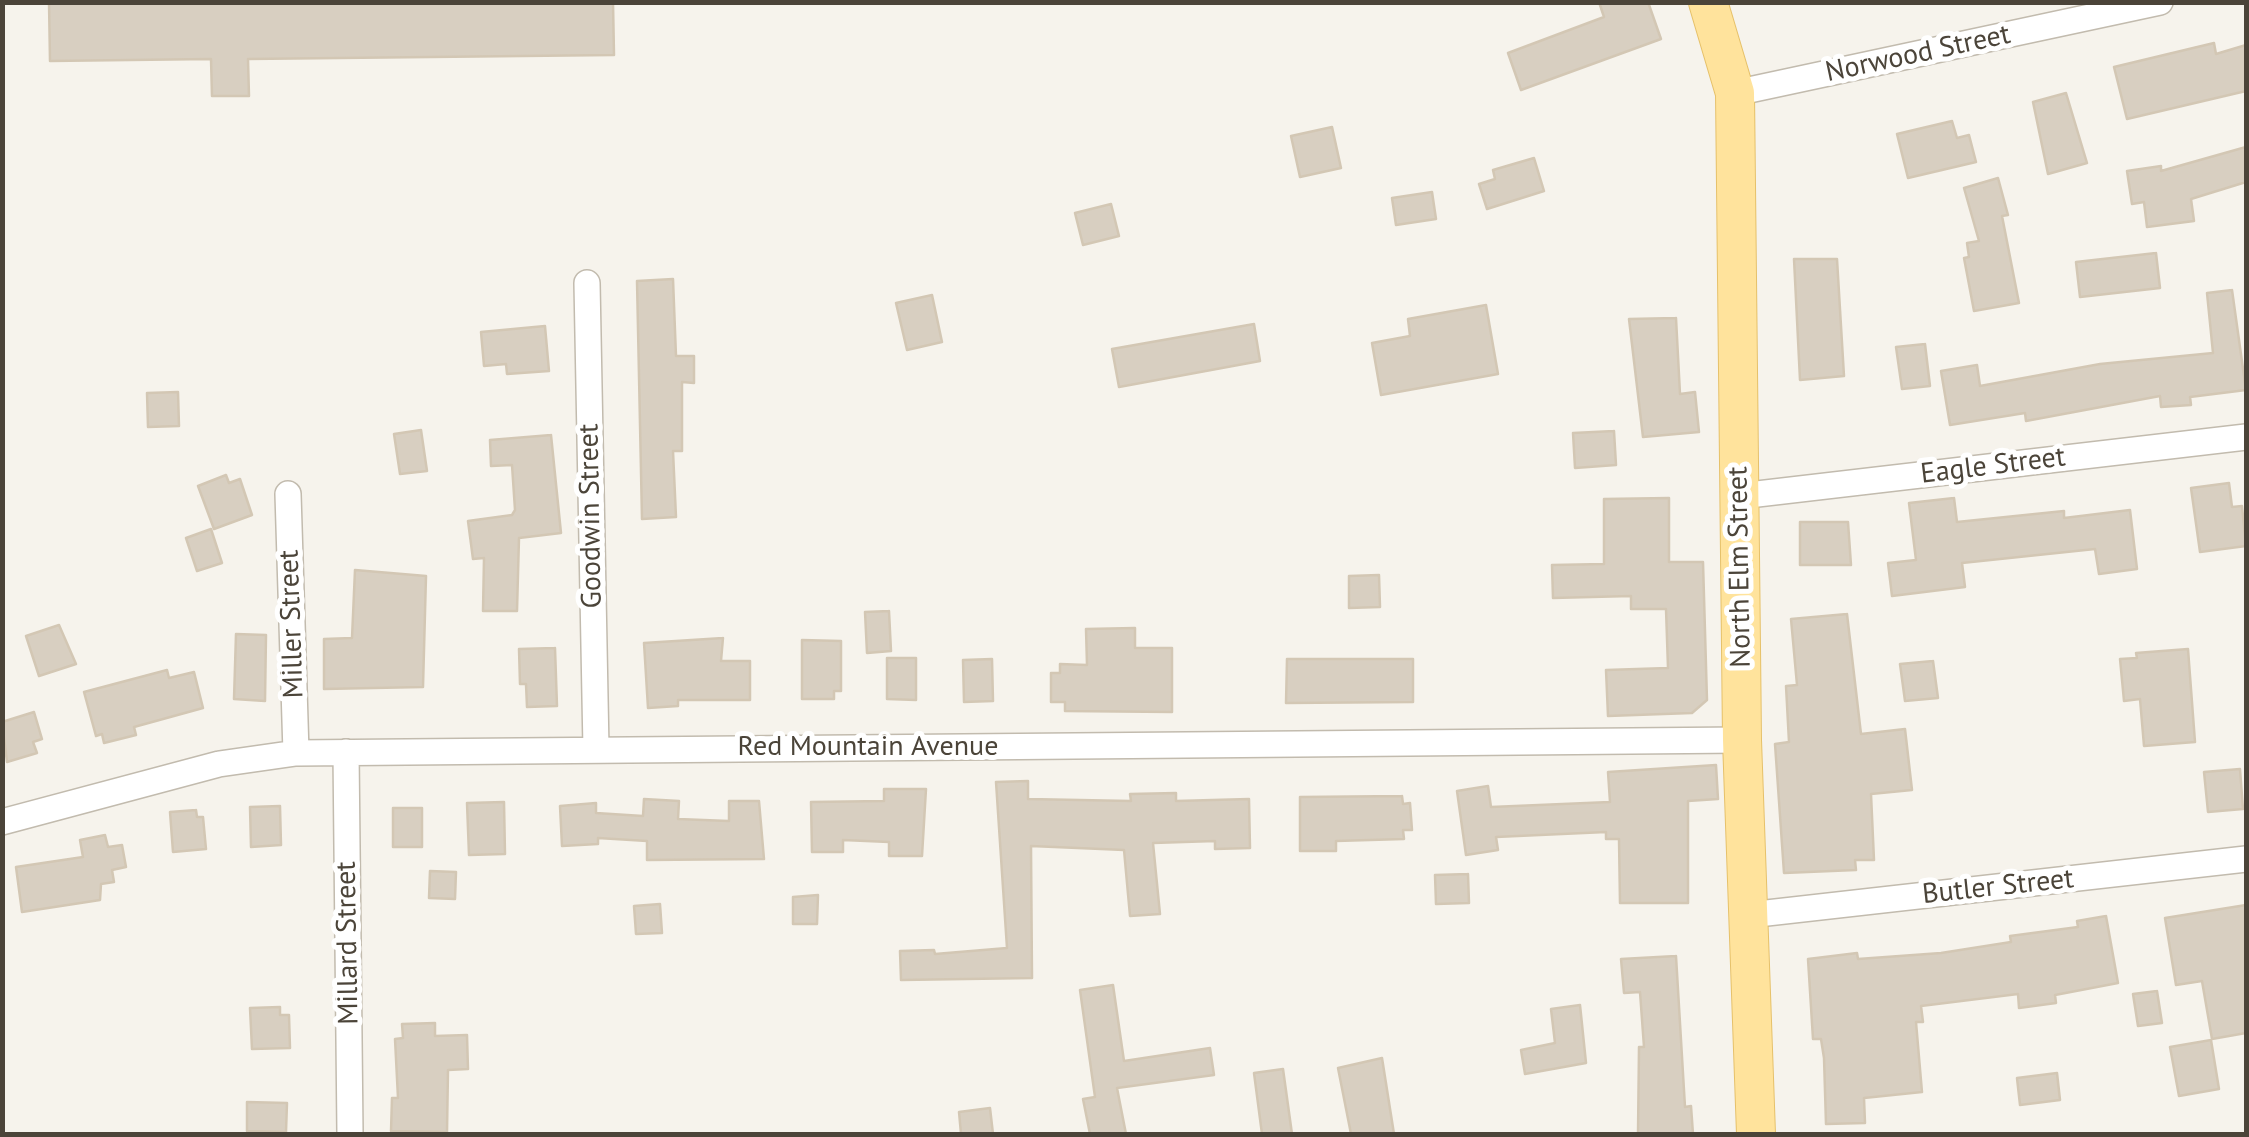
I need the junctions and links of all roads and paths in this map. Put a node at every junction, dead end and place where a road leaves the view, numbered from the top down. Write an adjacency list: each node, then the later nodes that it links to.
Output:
1 (1708, 2): 3 (main road, North Elm Street)
2 (2160, 2): 3 (street, Norwood Street)
3 (1735, 92): 7 (main road, North Elm Street)
4 (586, 283): 9 (street, Goodwin Street)
5 (2246, 437): 7 (street, Eagle Street)
6 (288, 494): 11 (street, Miller Street)
7 (1740, 496): 8 (main road, North Elm Street)
8 (1742, 740): 9 (street, Red Mountain Avenue); 14 (main road, North Elm Street)
9 (596, 749): 10 (street, Red Mountain Avenue)
10 (346, 752): 11 (street, Red Mountain Avenue); 15 (street, Millard Street)
11 (296, 753): 12 (street, Red Mountain Avenue)
12 (2, 822)
13 (2246, 859): 14 (street, Butler Street)
14 (1749, 915): 16 (main road, North Elm Street)
15 (350, 1134)
16 (1756, 1134)

